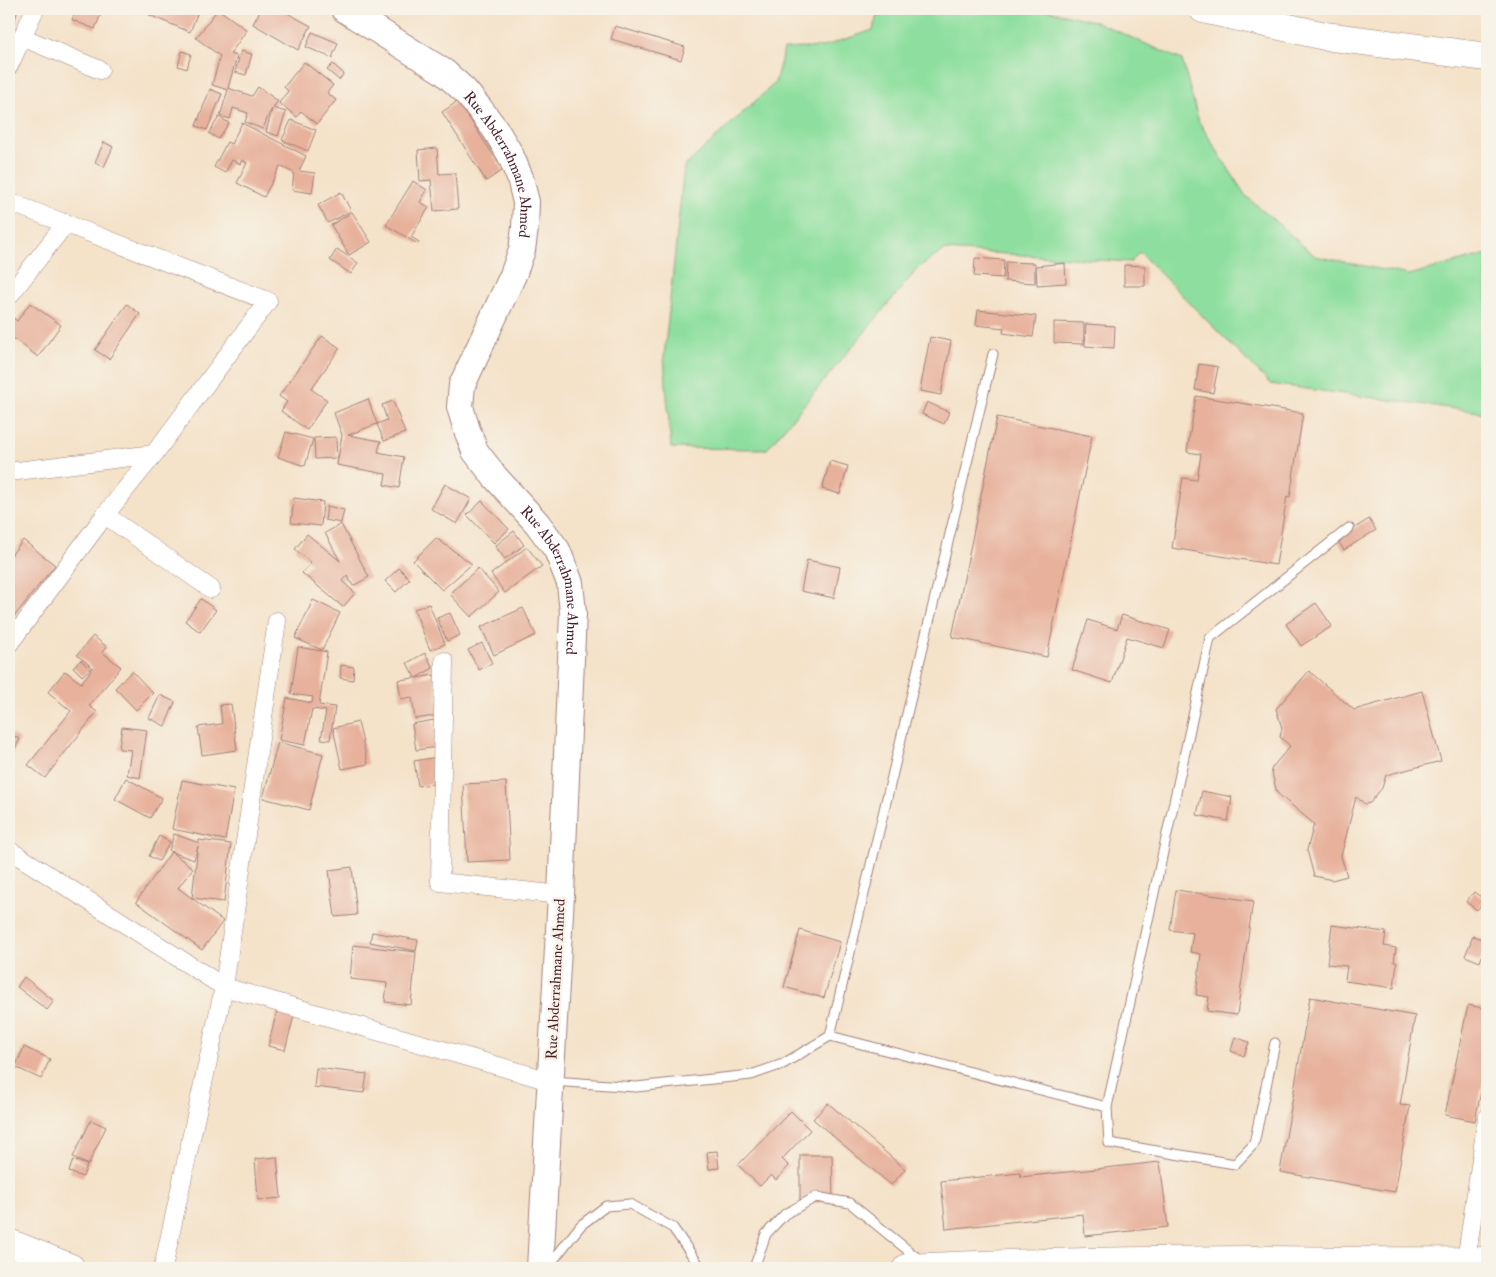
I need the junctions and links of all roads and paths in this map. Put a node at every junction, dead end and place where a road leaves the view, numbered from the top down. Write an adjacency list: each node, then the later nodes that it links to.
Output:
1 (35, 9): 4 (street)
2 (344, 9): 21 (main road, Rue Abderrahmane Ahmed)
3 (1203, 9): 5 (main road)
4 (22, 37): 6 (street); 7 (street)
5 (1487, 57)
6 (9, 66)
7 (100, 70)
8 (9, 202): 9 (street)
9 (66, 223): 10 (street); 12 (street)
10 (9, 296)
11 (993, 354): 23 (lane)
12 (154, 454): 13 (street); 14 (street)
13 (9, 472)
14 (105, 515): 16 (street); 18 (street)
15 (1349, 528): 26 (lane)
16 (210, 589)
17 (277, 621): 22 (street)
18 (9, 644)
19 (444, 661): 21 (street)
20 (9, 850): 22 (street)
21 (561, 895): 25 (main road, Rue Abderrahmane Ahmed)
22 (224, 987): 25 (street); 35 (street)
23 (830, 1036): 25 (lane); 26 (lane)
24 (1275, 1043): 26 (lane)
25 (550, 1081): 36 (main road, Rue Abderrahmane Ahmed)
26 (1107, 1107)
27 (1487, 1118): 28 (street)
28 (1485, 1149): 31 (street)
29 (9, 1243): 34 (main road)
30 (1250, 1264): 32 (main road); 33 (main road)
31 (1472, 1264): 33 (main road)
32 (1073, 1265): 40 (main road)
33 (1406, 1265)
34 (71, 1268)
35 (163, 1268)
36 (540, 1268)
37 (547, 1268): 38 (lane)
38 (701, 1268)
39 (754, 1268): 40 (lane)
40 (918, 1268)

